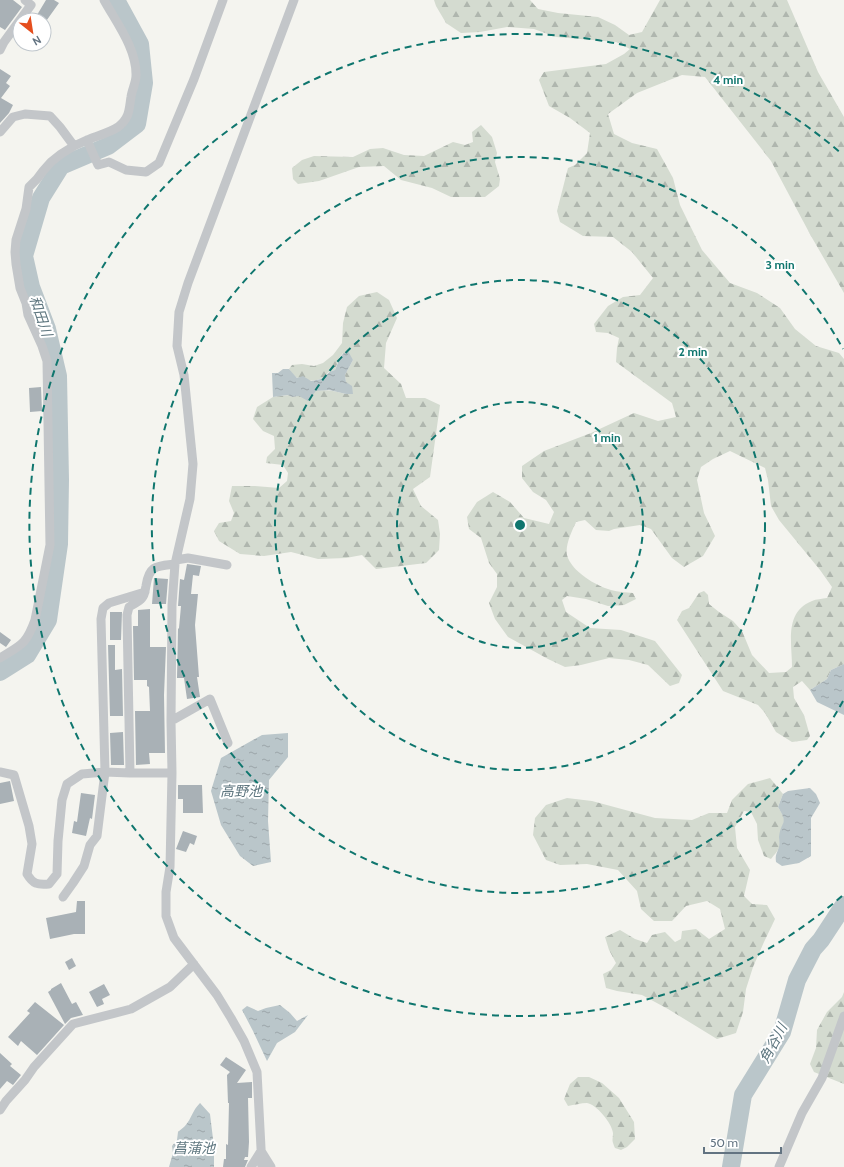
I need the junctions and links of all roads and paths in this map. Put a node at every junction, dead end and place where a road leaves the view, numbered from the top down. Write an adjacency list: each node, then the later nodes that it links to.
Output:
1 (25, 0): 5 (street)
2 (104, 0): 9 (street)
3 (223, 0): 9 (street)
4 (294, 0): 11 (street)
5 (26, 12)
6 (12, 31): 7 (street)
7 (0, 50)
8 (0, 132): 10 (street)
9 (87, 140): 10 (street)
10 (74, 146): 14 (street)
11 (176, 562): 12 (street); 13 (street); 15 (street)
12 (227, 565)
13 (144, 592): 18 (street); 19 (street)
14 (0, 658)
15 (171, 721): 16 (street); 20 (street)
16 (228, 743)
17 (0, 772): 18 (street)
18 (105, 772): 19 (street); 21 (street)
19 (130, 773): 20 (street)
20 (172, 773): 22 (street)
21 (63, 897)
22 (194, 964): 24 (street); 25 (street)
23 (844, 1016): 29 (street)
24 (0, 1110)
25 (261, 1151): 26 (street); 27 (street); 28 (street)
26 (251, 1167)
27 (262, 1167)
28 (271, 1167)
29 (779, 1167)

